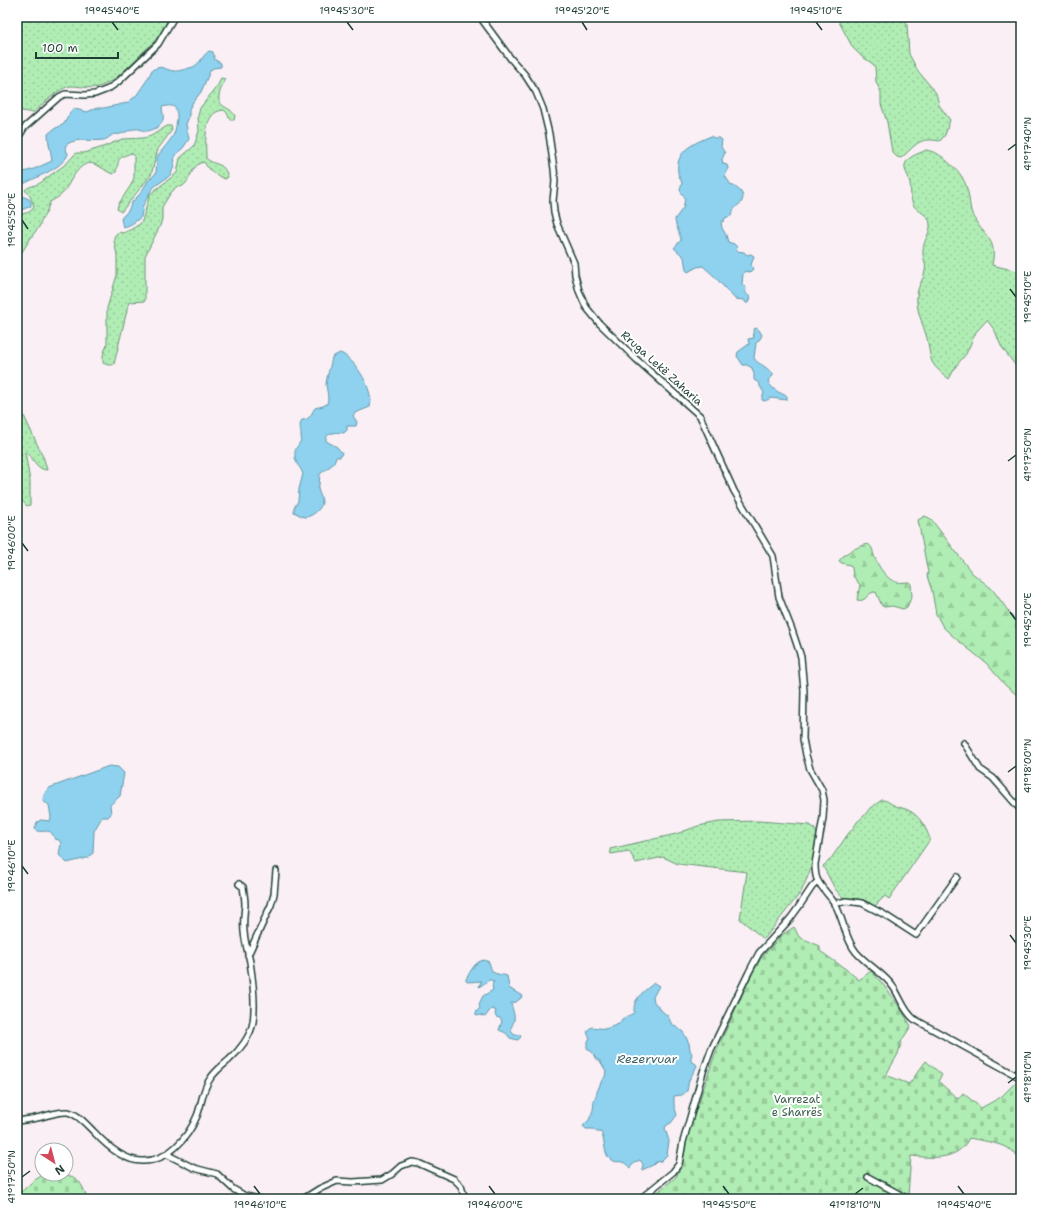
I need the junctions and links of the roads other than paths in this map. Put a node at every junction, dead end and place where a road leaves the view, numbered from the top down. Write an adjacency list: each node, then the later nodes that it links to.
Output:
1 (174, 17): 3 (street)
2 (480, 17): 8 (street, Rruga Lekë Zaharia)
3 (17, 140)
4 (964, 743): 5 (street)
5 (1021, 810)
6 (276, 871): 11 (street)
7 (957, 877): 10 (street)
8 (818, 881): 10 (street, Rruga Lekë Zaharia); 19 (street)
9 (239, 884): 11 (street)
10 (834, 904): 12 (street, Rruga Lekë Zaharia)
11 (248, 955): 14 (street)
12 (1021, 1078)
13 (17, 1121): 14 (street)
14 (166, 1154): 16 (street)
15 (868, 1177): 20 (street)
16 (259, 1199)
17 (302, 1199): 18 (street)
18 (465, 1199)
19 (640, 1199)
20 (908, 1199)

